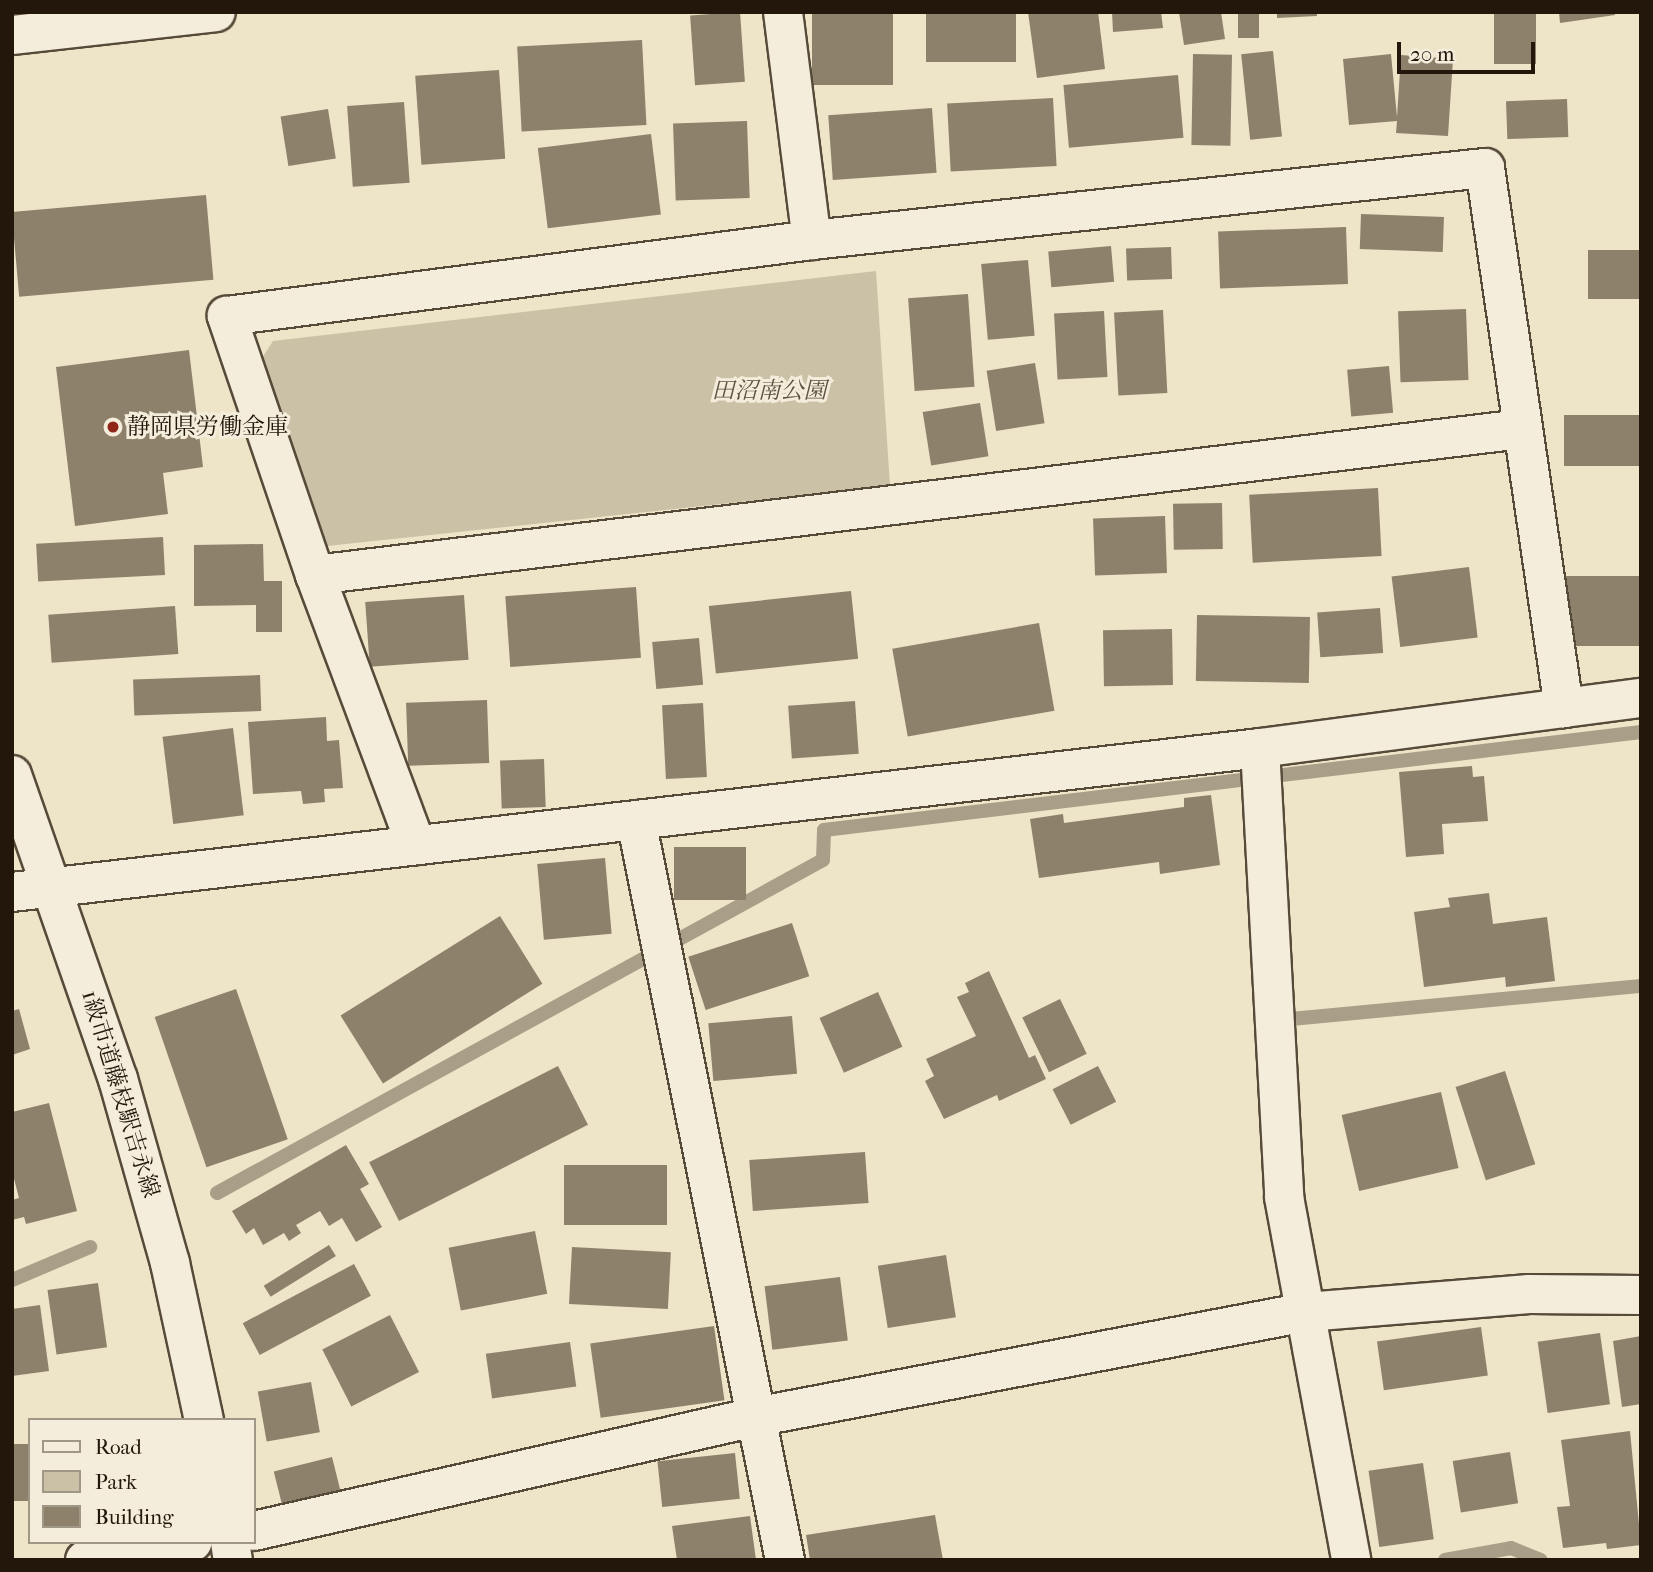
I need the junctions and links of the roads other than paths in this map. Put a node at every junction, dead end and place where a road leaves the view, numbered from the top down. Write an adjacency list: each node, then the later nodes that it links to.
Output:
1 (216, 12): 3 (street)
2 (783, 12): 4 (street)
3 (12, 35)
4 (812, 240): 5 (street); 6 (street)
5 (1522, 429): 6 (street); 8 (street)
6 (315, 575): 12 (street)
7 (1641, 698): 8 (street)
8 (1563, 708): 9 (street)
9 (1260, 748): 11 (street); 16 (street)
10 (12, 775): 13 (street, 1級市道藤枝駅吉永線)
11 (636, 820): 12 (street); 17 (street)
12 (416, 845): 13 (street)
13 (54, 887): 14 (street); 18 (street, 1級市道藤枝駅吉永線)
14 (12, 892)
15 (1641, 1295): 16 (street)
16 (1306, 1312): 17 (street); 23 (street)
17 (755, 1417): 19 (street); 22 (street)
18 (204, 1418)
19 (256, 1531)
20 (181, 1544): 21 (street)
21 (85, 1560)
22 (785, 1560)
23 (1352, 1560)

